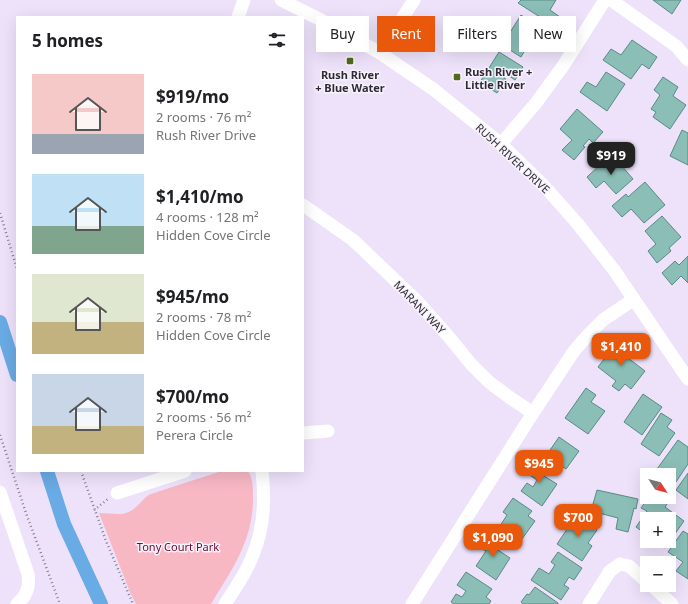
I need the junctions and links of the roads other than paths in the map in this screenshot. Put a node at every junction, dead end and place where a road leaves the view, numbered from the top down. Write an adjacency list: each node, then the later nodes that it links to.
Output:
1 (244, 0): 6 (street)
2 (281, 0): 7 (street, RUSH RIVER DRIVE)
3 (414, 0): 7 (street)
4 (605, 0): 9 (street)
5 (611, 0): 8 (street)
6 (238, 16)
7 (380, 53): 9 (street, RUSH RIVER DRIVE)
8 (688, 60)
9 (501, 144): 11 (street, RUSH RIVER DRIVE)
10 (304, 206): 13 (street, MARANI WAY)
11 (634, 299): 12 (street, RUSH RIVER DRIVE); 13 (street)
12 (688, 379)
13 (533, 413): 24 (street)
14 (328, 431): 15 (street)
15 (304, 433)
16 (182, 472): 19 (street)
17 (262, 472): 23 (street)
18 (0, 492): 22 (street)
19 (117, 493)
20 (640, 576): 25 (street)
21 (659, 592): 26 (street)
22 (17, 604)
23 (225, 604)
24 (412, 604)
25 (589, 604)
26 (672, 604)

